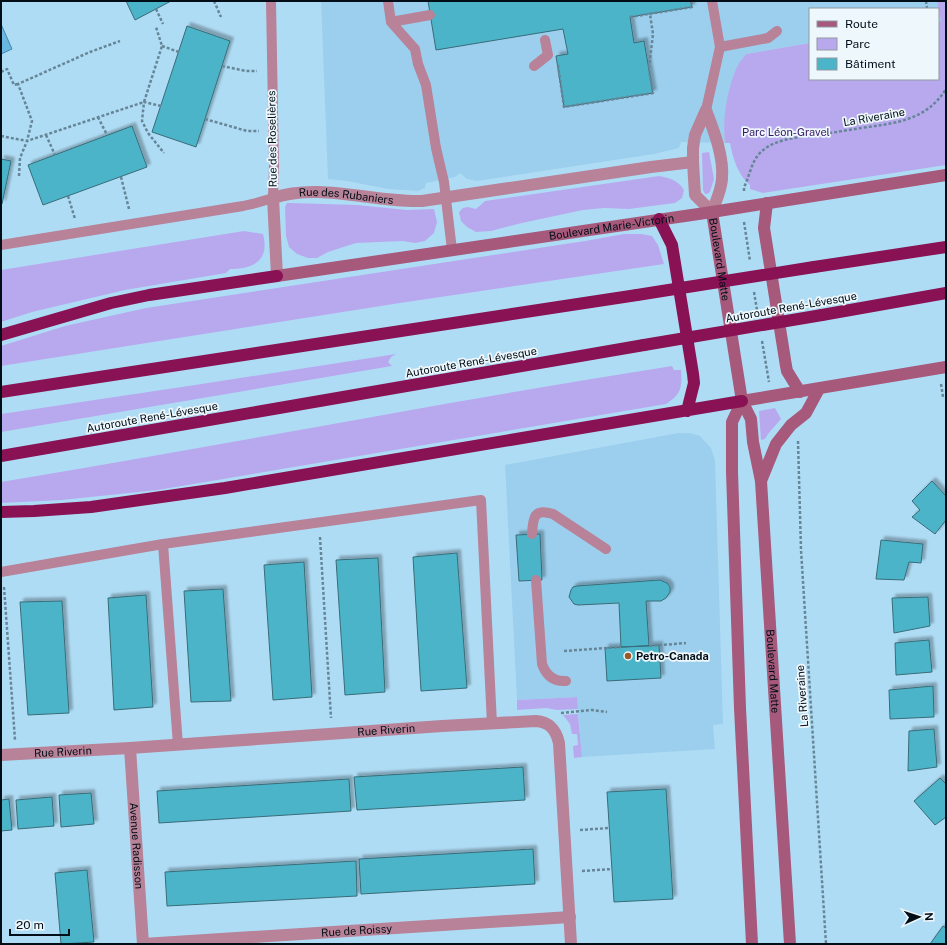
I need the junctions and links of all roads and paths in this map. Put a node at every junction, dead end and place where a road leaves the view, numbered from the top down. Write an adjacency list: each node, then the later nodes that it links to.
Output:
1 (214, 1): 11 (path)
2 (271, 1): 25 (lane, Rue des Roselières)
3 (388, 1): 13 (lane)
4 (691, 1): 9 (path)
5 (712, 1): 20 (lane)
6 (926, 1): 7 (path)
7 (927, 8)
8 (156, 9): 14 (path)
9 (650, 14): 12 (path); 22 (path)
10 (430, 15): 13 (lane)
11 (221, 17)
12 (630, 17)
13 (391, 22): 48 (lane)
14 (163, 24)
15 (156, 27): 19 (path)
16 (777, 31): 20 (lane)
17 (545, 40): 24 (lane)
18 (120, 41): 27 (path)
19 (162, 46): 21 (path); 29 (path)
20 (720, 48): 31 (lane)
21 (179, 52)
22 (557, 63)
23 (222, 66): 25 (path)
24 (534, 66)
25 (272, 71): 34 (lane, Rue des Roselières)
26 (1, 72): 27 (path)
27 (18, 84): 38 (path)
28 (946, 89): 45 (path, La Riveraine)
29 (144, 102): 30 (path); 32 (path); 39 (path)
30 (161, 106)
31 (706, 110): 41 (street, Boulevard Matte); 50 (street, Boulevard Matte)
32 (98, 117): 35 (path); 36 (path)
33 (205, 119): 34 (path)
34 (273, 130): 47 (lane, Rue des Roselières)
35 (46, 135): 38 (path); 40 (path)
36 (107, 135)
37 (1, 136): 38 (path)
38 (27, 141): 43 (path)
39 (164, 153)
40 (55, 155)
41 (692, 162): 48 (street, Rue des Rubaniers); 50 (street, Boulevard Matte)
42 (946, 175): 49 (main road, Boulevard Marie-Victorin)
43 (19, 176)
44 (121, 177): 53 (path)
45 (746, 184)
46 (68, 196): 54 (path)
47 (273, 198): 48 (street, Rue des Rubaniers); 53 (lane, Rue des Rubaniers); 59 (street, Rue des Roselières)
48 (446, 199): 57 (lane)
49 (767, 203): 50 (main road, Boulevard Marie-Victorin); 69 (main road)
50 (712, 212): 51 (main road, Boulevard Marie-Victorin); 70 (main road, Boulevard Matte)
51 (659, 219): 57 (main road, Boulevard Marie-Victorin); 71 (highway)
52 (744, 222): 58 (path)
53 (133, 224): 54 (lane, Rue des Rubaniers)
54 (79, 232): 55 (lane, Rue des Rubaniers)
55 (1, 245)
56 (946, 247): 68 (highway, bridge)
57 (452, 250): 59 (main road, Boulevard Marie-Victorin)
58 (750, 265)
59 (277, 276): 63 (highway)
60 (754, 287): 62 (path)
61 (946, 294): 73 (highway, Autoroute René-Lévesque, bridge)
62 (758, 318)
63 (1, 334)
64 (762, 340): 66 (path)
65 (946, 367): 67 (main road)
66 (769, 383)
67 (820, 389): 69 (main road); 74 (main road)
68 (1, 392)
69 (800, 392): 70 (main road)
70 (742, 401): 71 (highway); 74 (main road, Boulevard Matte); 102 (main road)
71 (687, 411): 75 (highway)
72 (799, 446): 104 (path, La Riveraine)
73 (1, 456)
74 (761, 481): 103 (main road, Boulevard Matte)
75 (1, 512)
76 (319, 522): 78 (lane); 89 (lane); 90 (path)
77 (532, 534): 79 (lane)
78 (163, 544): 80 (lane); 91 (lane)
79 (606, 549)
80 (2, 571): 93 (path)
81 (536, 580): 86 (lane)
82 (686, 643): 83 (path)
83 (649, 646)
84 (621, 647): 85 (path)
85 (564, 651)
86 (566, 681)
87 (607, 712): 88 (path)
88 (561, 713)
89 (492, 724): 90 (street, Rue Riverin); 96 (street, Rue Riverin)
90 (332, 734): 91 (street, Rue Riverin)
91 (178, 745): 92 (street, Rue Riverin)
92 (130, 748): 93 (street, Rue Riverin); 100 (street, Avenue Radisson)
93 (16, 754): 94 (street, Rue Riverin)
94 (1, 755)
95 (609, 828): 96 (path)
96 (565, 831): 98 (street, Rue Riverin)
97 (612, 869): 98 (path)
98 (567, 872): 99 (street, Rue Riverin)
99 (570, 917): 100 (street, Rue de Roissy); 101 (street, Rue Riverin)
100 (143, 944)
101 (571, 944)
102 (752, 944)
103 (790, 944)
104 (826, 944)

